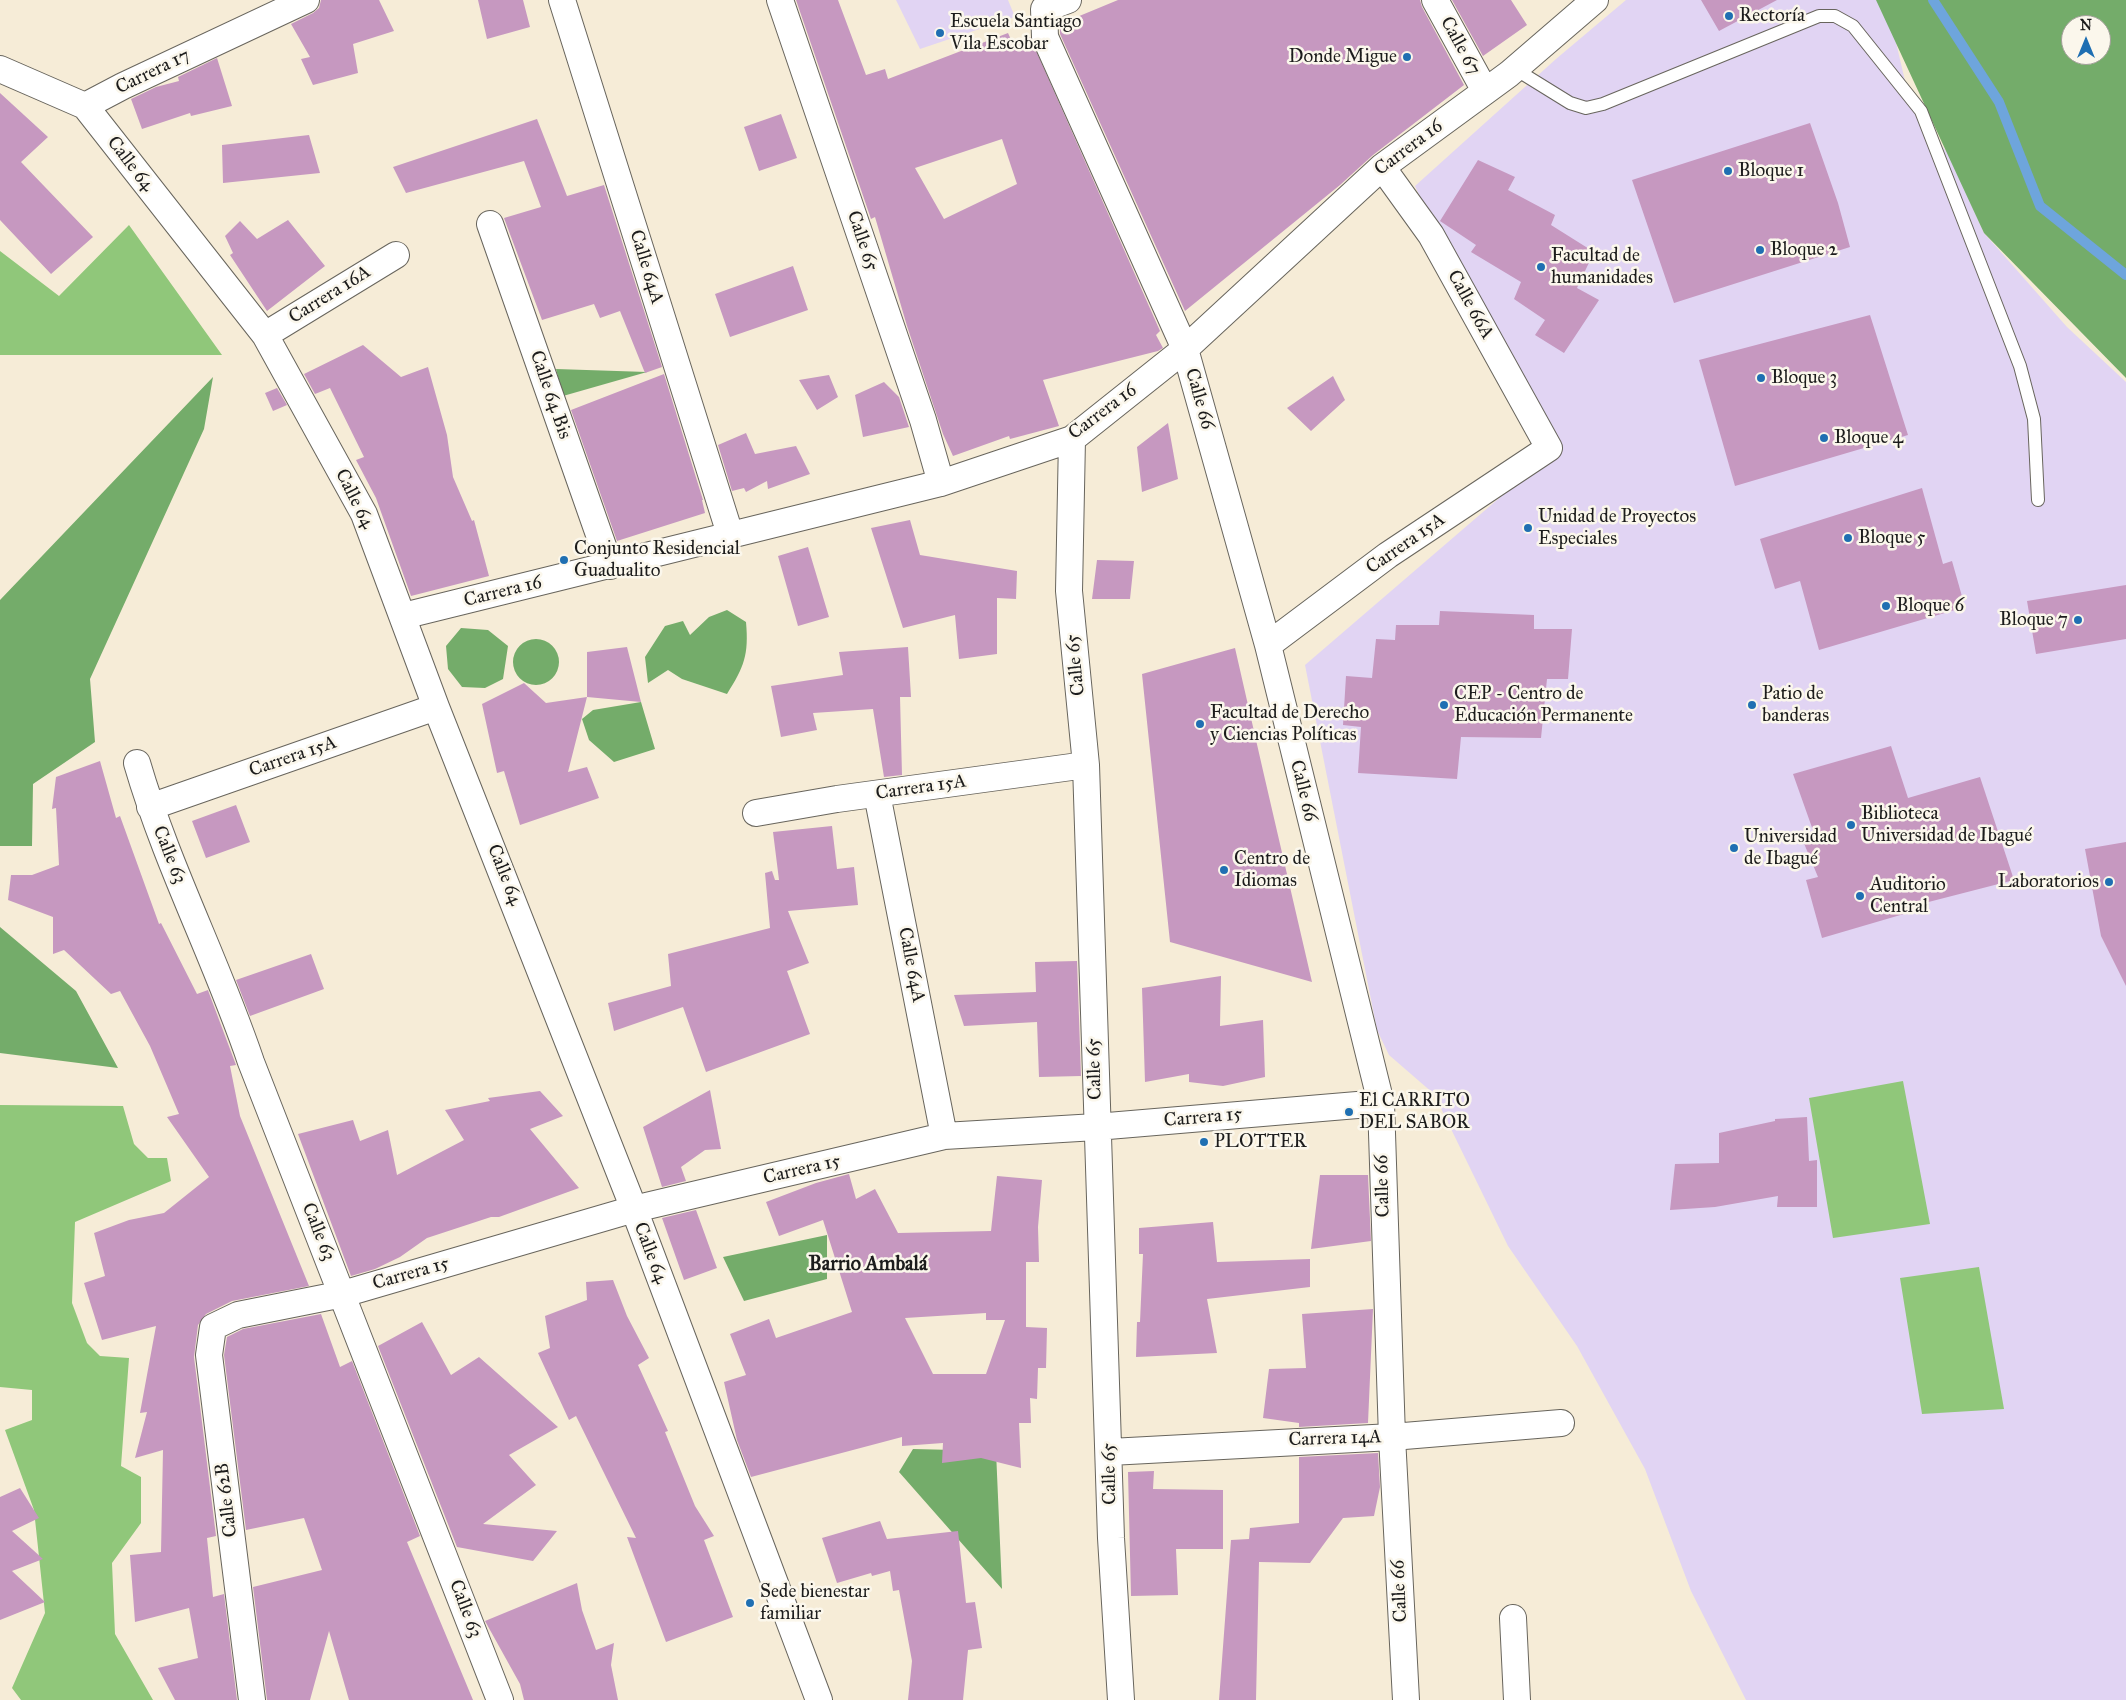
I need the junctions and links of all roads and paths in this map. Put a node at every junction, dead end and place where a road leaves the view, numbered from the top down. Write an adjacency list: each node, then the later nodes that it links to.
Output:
1 (306, 0): 10 (street, Carrera 17)
2 (562, 0): 20 (street, Calle 64A)
3 (780, 0): 18 (street, Calle 65)
4 (1435, 0): 9 (street, Calle 67)
5 (1595, 0): 8 (street, Carrera 16)
6 (1051, 3): 15 (street, Calle 66)
7 (0, 68): 10 (street)
8 (1515, 69): 9 (street, Carrera 16); 19 (lane)
9 (1486, 92): 11 (street, Carrera 16)
10 (85, 106): 14 (street, Calle 64)
11 (1382, 167): 15 (street, Carrera 16); 17 (street, Calle 66A)
12 (490, 224): 21 (street, Calle 64 Bis)
13 (396, 255): 14 (street, Carrera 16A)
14 (265, 335): 22 (street, Calle 64)
15 (1185, 349): 16 (street, Carrera 16); 23 (street, Calle 66)
16 (1072, 439): 18 (street, Carrera 16); 26 (street, Calle 65)
17 (1549, 448): 23 (street, Carrera 15A)
18 (941, 482): 20 (street, Carrera 16)
19 (2038, 500)
20 (730, 534): 21 (street, Carrera 16)
21 (610, 566): 22 (street, Carrera 16)
22 (403, 616): 24 (street, Calle 64)
23 (1268, 646): 30 (street, Calle 66)
24 (436, 707): 28 (street, Carrera 15A); 33 (street, Calle 64)
25 (137, 763): 28 (street, Calle 63)
26 (1086, 765): 27 (street, Carrera 15A); 31 (street, Calle 65)
27 (877, 794): 29 (street, Carrera 15A); 32 (street, Calle 64A)
28 (150, 807): 34 (street, Calle 63)
29 (756, 813)
30 (1381, 1104): 31 (street, Carrera 15); 37 (street, Calle 66)
31 (1096, 1127): 32 (street, Carrera 15); 38 (street, Calle 65)
32 (944, 1136): 33 (street, Carrera 15)
33 (634, 1209): 34 (street, Carrera 15); 42 (street, Calle 64)
34 (343, 1294): 35 (street, Carrera 15); 41 (street, Calle 63)
35 (238, 1315): 40 (street, Calle 62B)
36 (1561, 1424): 37 (street, Carrera 14A)
37 (1392, 1437): 38 (street, Carrera 14A); 44 (street, Calle 66)
38 (1110, 1452): 43 (street, Calle 65)
39 (1513, 1618): 45 (street)
40 (252, 1700)
41 (500, 1700)
42 (819, 1700)
43 (1122, 1700)
44 (1406, 1700)
45 (1517, 1700)

